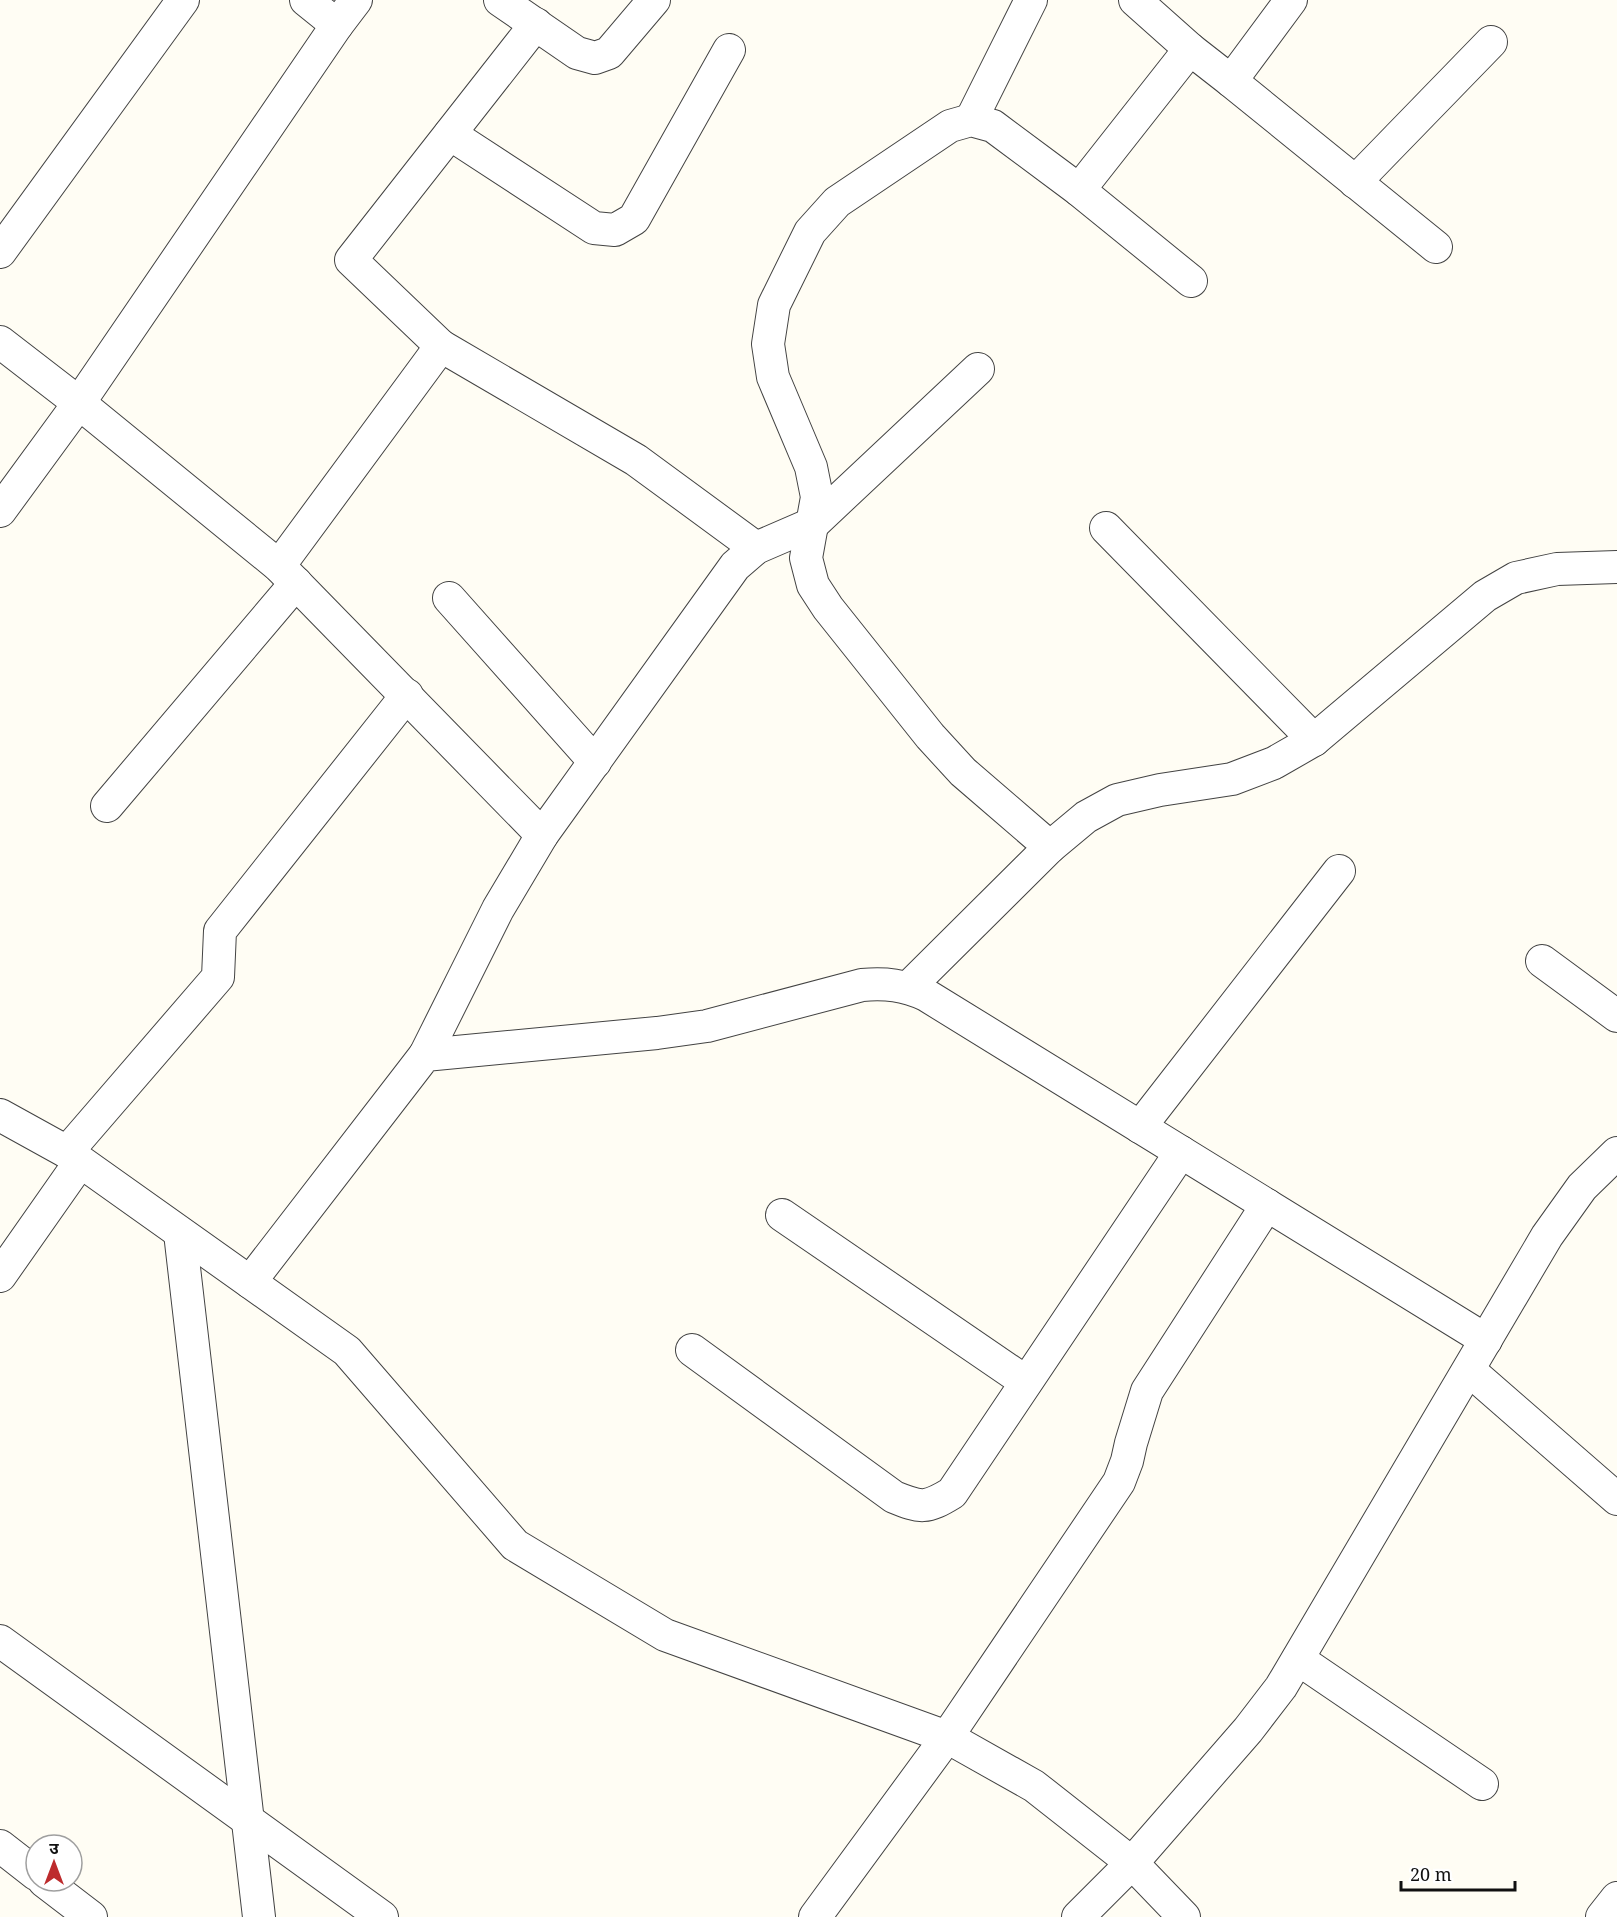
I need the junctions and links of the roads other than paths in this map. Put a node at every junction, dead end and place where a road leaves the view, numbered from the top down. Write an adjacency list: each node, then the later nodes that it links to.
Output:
1 (183, 0): 20 (street)
2 (306, 0): 10 (street)
3 (356, 0): 10 (street)
4 (500, 0): 9 (street)
5 (654, 0): 9 (street)
6 (1031, 0): 15 (street)
7 (1135, 0): 12 (street)
8 (1291, 0): 14 (street)
9 (536, 24): 16 (street)
10 (337, 25): 25 (street)
11 (1491, 42): 17 (street)
12 (1190, 49): 14 (street); 18 (street)
13 (729, 50): 16 (street)
14 (1231, 81): 17 (street)
15 (971, 120): 18 (street); 27 (street)
16 (450, 134): 23 (street)
17 (1355, 182): 19 (street)
18 (1079, 190): 21 (street)
19 (1436, 248)
20 (0, 252)
21 (1191, 281)
22 (0, 342): 25 (street)
23 (441, 346): 29 (street); 31 (street)
24 (978, 369): 27 (street)
25 (79, 403): 26 (street); 31 (street)
26 (6, 491)
27 (814, 523): 29 (street); 38 (street)
28 (1106, 528): 34 (street)
29 (756, 548): 35 (street)
30 (1617, 567): 34 (street)
31 (288, 575): 33 (street); 36 (street)
32 (449, 598): 35 (street)
33 (407, 695): 37 (street); 48 (street)
34 (1314, 740): 38 (street)
35 (595, 762): 37 (street)
36 (107, 806)
37 (542, 835): 43 (street)
38 (1050, 847): 41 (street)
39 (1339, 871): 45 (street)
40 (1542, 961): 42 (street)
41 (909, 987): 43 (street); 45 (street)
42 (1617, 1016)
43 (425, 1054): 53 (street)
44 (0, 1115): 48 (street)
45 (1140, 1127): 46 (street)
46 (1181, 1152): 49 (street); 57 (street)
47 (1617, 1153): 54 (street)
48 (73, 1157): 51 (street); 52 (street)
49 (1267, 1205): 54 (street); 61 (street)
50 (782, 1215): 57 (street)
51 (180, 1233): 53 (street); 63 (street)
52 (0, 1276)
53 (250, 1282): 61 (street)
54 (1486, 1340): 56 (street)
55 (692, 1350): 57 (street)
56 (1469, 1370): 58 (street); 60 (street)
57 (1026, 1382)
58 (1617, 1499)
59 (0, 1641): 63 (street)
60 (1298, 1659): 62 (street); 65 (street)
61 (946, 1737): 65 (street); 72 (street)
62 (1482, 1784)
63 (247, 1818): 70 (street); 71 (street)
64 (2, 1852): 66 (street)
65 (1132, 1863): 73 (street); 74 (street)
66 (24, 1866)
67 (60, 1893): 69 (street)
68 (1617, 1898): 75 (street)
69 (91, 1917)
70 (259, 1917)
71 (382, 1917)
72 (815, 1917)
73 (1078, 1917)
74 (1184, 1917)
75 (1602, 1917)

